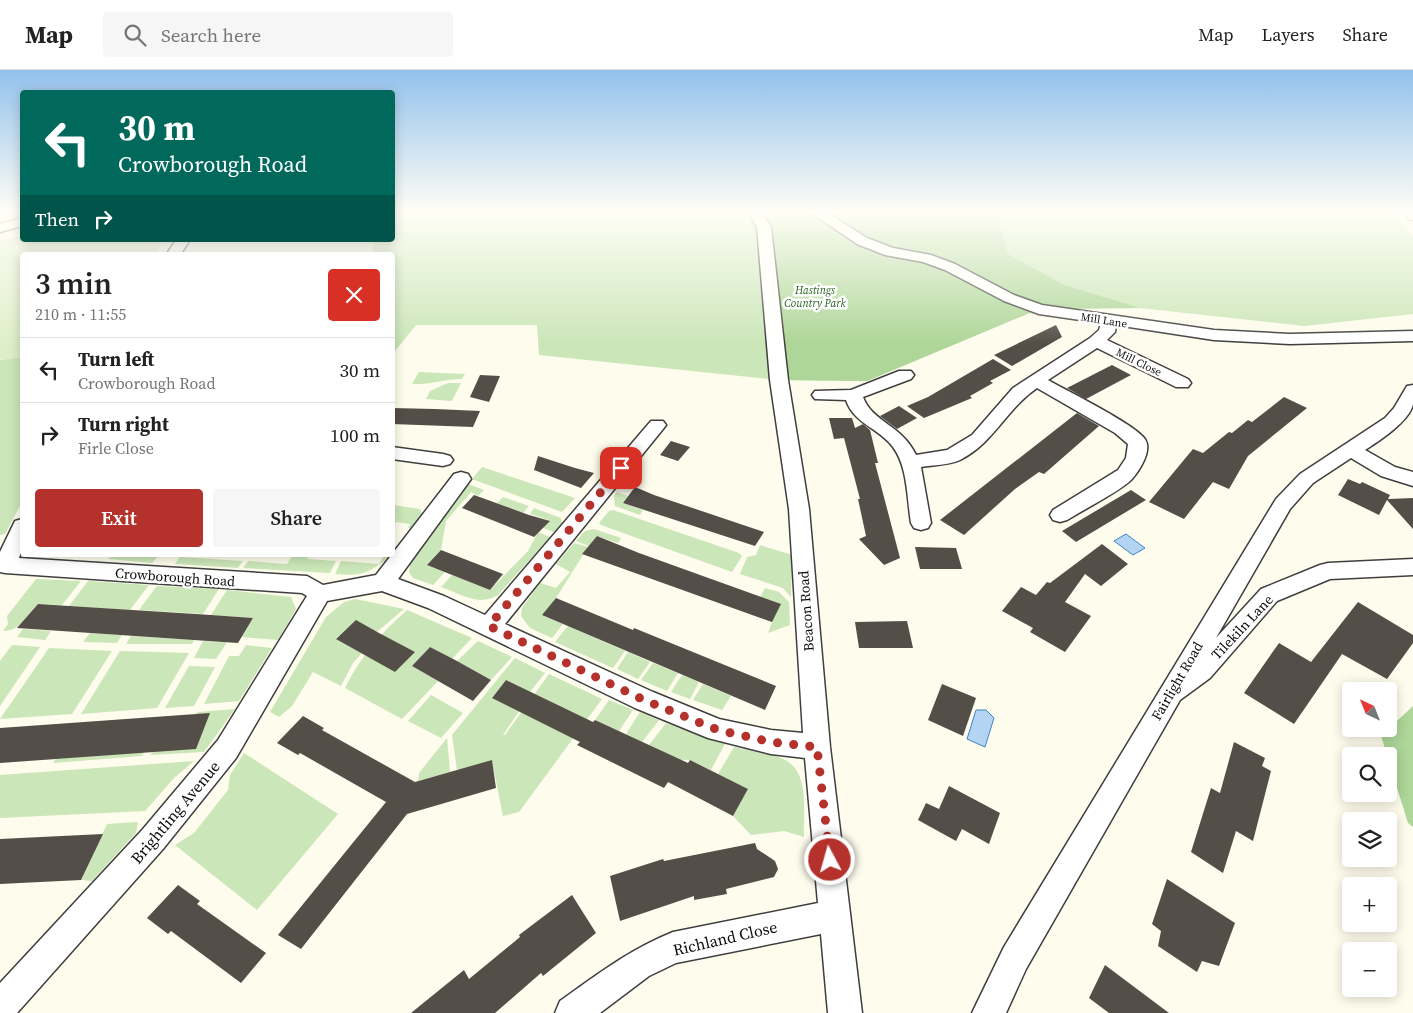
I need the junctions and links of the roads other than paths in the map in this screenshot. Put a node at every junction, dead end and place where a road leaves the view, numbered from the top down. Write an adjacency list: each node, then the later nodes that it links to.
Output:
1 (767, 256): 27 (street, Beacon Road)
2 (914, 256): 3 (street, Mill Lane)
3 (1109, 321): 4 (street, Mill Lane); 5 (street)
4 (1413, 336)
5 (1096, 341): 7 (street); 8 (street, Mill Close)
6 (905, 375): 11 (street)
7 (1037, 381): 16 (street); 19 (street)
8 (1182, 382)
9 (1413, 390): 13 (street, Fairlight Road)
10 (821, 395): 11 (street)
11 (853, 395): 16 (street)
12 (657, 425): 25 (street)
13 (1351, 449): 18 (street); 26 (street, Fairlight Road)
14 (395, 453): 15 (street)
15 (443, 460)
16 (910, 462): 20 (street)
17 (461, 479): 23 (street)
18 (1413, 479)
19 (1060, 515)
20 (921, 523)
21 (20, 531): 24 (street, Crowborough Road)
22 (1413, 567): 26 (street, Tilekiln Lane)
23 (383, 582): 24 (street); 25 (street)
24 (320, 594): 29 (street, Brightling Avenue)
25 (489, 626): 27 (street)
26 (1169, 696): 32 (street, Fairlight Road)
27 (817, 747): 28 (street, Beacon Road)
28 (836, 917): 30 (street, Richland Close); 31 (street, Beacon Road)
29 (0, 1007)
30 (572, 1013)
31 (845, 1013)
32 (989, 1013)

